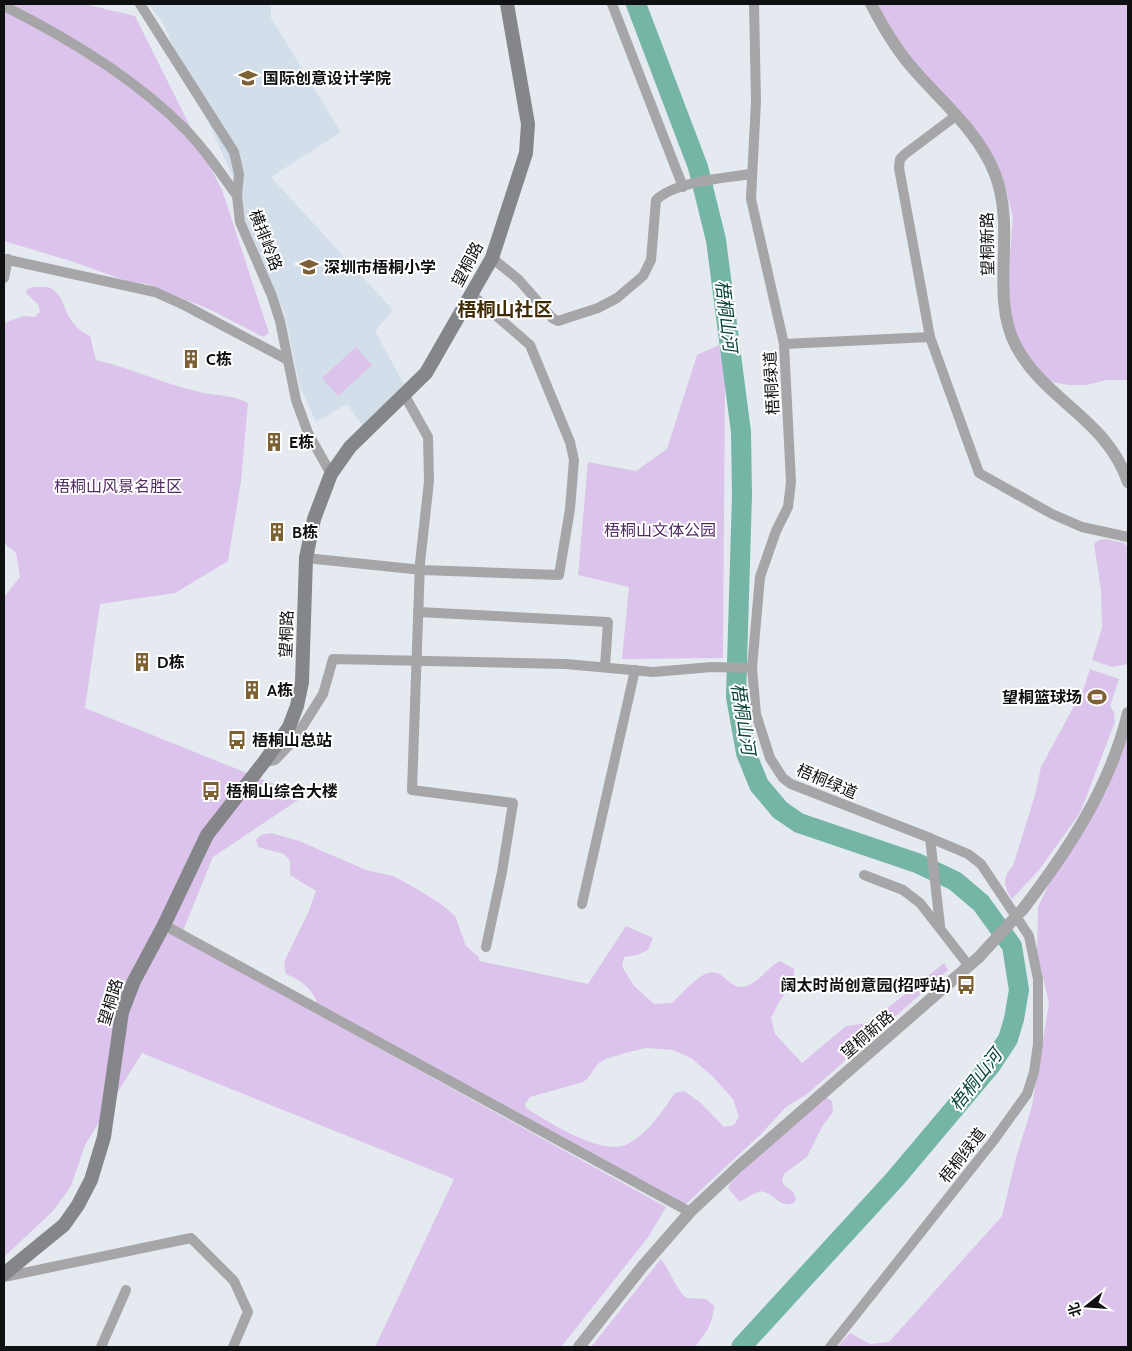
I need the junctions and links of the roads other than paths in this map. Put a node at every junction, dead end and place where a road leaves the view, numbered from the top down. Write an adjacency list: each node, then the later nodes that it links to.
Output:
1 (140, 4): 10 (street, 横排岭路)
2 (507, 4): 11 (main road, 望桐路)
3 (612, 4): 9 (street)
4 (754, 4): 8 (street, 梧桐绿道)
5 (870, 4): 7 (street, 望桐新路)
6 (4, 6): 10 (street)
7 (956, 115): 15 (street); 20 (street, 望桐新路)
8 (752, 174): 9 (street); 16 (street, 梧桐绿道)
9 (686, 186): 11 (street)
10 (237, 196): 17 (street, 横排岭路)
11 (492, 258): 14 (main road, 望桐路)
12 (6, 259): 13 (street); 17 (street)
13 (4, 278)
14 (471, 294): 18 (main road, 望桐路); 23 (street)
15 (930, 337): 16 (street); 21 (street)
16 (784, 344): 27 (street, 梧桐绿道)
17 (288, 360): 19 (street, 横排岭路)
18 (405, 396): 19 (main road, 望桐路); 23 (street)
19 (331, 474): 22 (main road, 望桐路)
20 (1128, 482)
21 (1128, 537)
22 (306, 558): 23 (street); 30 (main road, 望桐路)
23 (420, 570): 24 (street)
24 (418, 612): 25 (street); 26 (street)
25 (416, 660): 26 (street); 30 (street); 36 (street)
26 (605, 667): 28 (street)
27 (749, 668): 28 (street); 31 (street, 梧桐绿道)
28 (635, 670): 33 (street)
29 (1128, 713): 37 (street, 望桐新路, bridge)
30 (264, 762): 34 (main road, 望桐路)
31 (930, 838): 35 (street); 44 (street, 梧桐绿道)
32 (864, 874): 35 (street)
33 (582, 904)
34 (164, 925): 38 (street); 39 (main road, 望桐路)
35 (940, 926): 37 (street)
36 (486, 947)
37 (969, 966): 38 (street, 望桐新路)
38 (690, 1212): 43 (street, 望桐新路)
39 (4, 1276): 42 (street)
40 (126, 1290): 41 (street)
41 (101, 1347)
42 (233, 1347)
43 (579, 1347)
44 (830, 1347)

